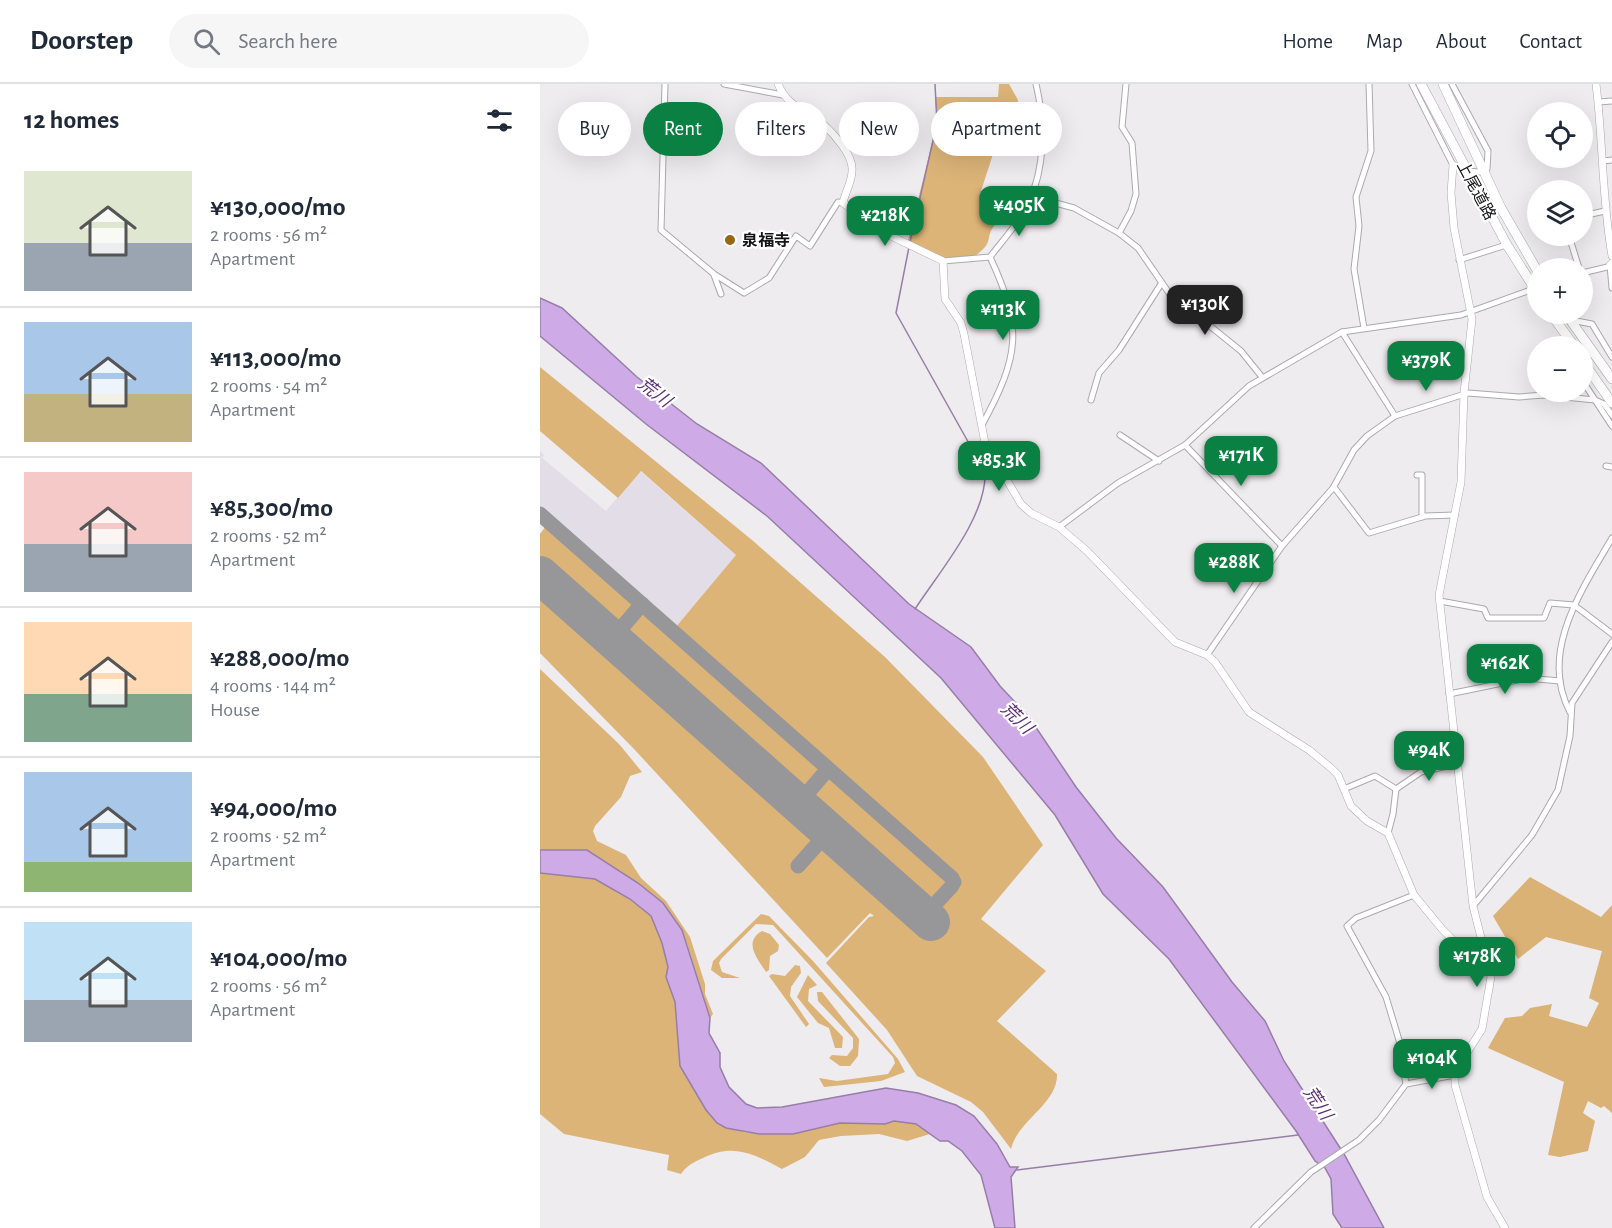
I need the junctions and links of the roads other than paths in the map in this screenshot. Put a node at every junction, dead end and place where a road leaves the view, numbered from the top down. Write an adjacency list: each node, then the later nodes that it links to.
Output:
1 (665, 84): 34 (street)
2 (724, 84): 12 (street)
3 (778, 84): 12 (street)
4 (1036, 84): 21 (street)
5 (1126, 84): 25 (street)
6 (1369, 84): 43 (street)
7 (1412, 84): 17 (street)
8 (1421, 84): 18 (highway, 上尾道路)
9 (1443, 84): 19 (highway, 上尾道路)
10 (1452, 84): 19 (street)
11 (1596, 84): 14 (street)
12 (783, 95): 20 (street)
13 (1612, 101): 14 (street)
14 (1598, 102): 16 (street)
15 (1612, 160): 16 (street)
16 (1603, 161): 22 (street)
17 (1453, 165): 30 (street)
18 (1467, 171): 19 (street); 35 (highway, 上尾道路)
19 (1483, 171): 29 (highway, 上尾道路)
20 (843, 203): 31 (street); 34 (street)
21 (1028, 204): 25 (street); 28 (street)
22 (1605, 211): 23 (street); 24 (street)
23 (1593, 214)
24 (1609, 221): 27 (street)
25 (1119, 233): 36 (street)
26 (1503, 246): 30 (street)
27 (1612, 256)
28 (990, 257): 31 (street); 56 (street)
29 (1530, 258)
30 (1459, 260): 40 (street)
31 (943, 261): 56 (street)
32 (1612, 264): 33 (street); 37 (street)
33 (1593, 270)
34 (714, 274): 39 (street)
35 (1527, 274)
36 (1161, 284): 47 (street); 51 (street)
37 (1612, 288)
38 (1527, 293): 40 (street)
39 (722, 294)
40 (1472, 312): 43 (street); 49 (street)
41 (1574, 324): 48 (highway)
42 (1592, 324): 45 (street)
43 (1364, 328): 44 (street)
44 (1342, 332): 47 (street); 55 (street)
45 (1612, 357)
46 (1593, 376): 53 (highway)
47 (1262, 377): 59 (street)
48 (1612, 379)
49 (1464, 393): 52 (street); 55 (street); 63 (street)
50 (1593, 397): 52 (street)
51 (1091, 400)
52 (1595, 400): 54 (street); 57 (street)
53 (1612, 403)
54 (1612, 415)
55 (1395, 416): 62 (street)
56 (982, 425): 65 (street)
57 (1612, 426)
58 (1120, 435): 60 (street)
59 (1185, 445): 60 (street); 67 (street)
60 (1159, 461): 65 (street)
61 (1417, 475): 64 (street)
62 (1334, 487): 64 (street); 67 (street)
63 (1455, 515): 64 (street); 68 (street)
64 (1422, 517)
65 (1059, 527): 72 (street)
66 (1612, 538): 69 (street)
67 (1281, 546): 72 (street)
68 (1440, 601): 69 (street); 74 (street)
69 (1574, 605): 70 (street); 73 (street)
70 (1612, 634)
71 (1612, 642): 75 (street)
72 (1207, 656): 77 (street)
73 (1560, 681): 74 (street); 75 (street)
74 (1449, 694): 76 (street)
75 (1570, 712): 81 (street)
76 (1456, 764): 78 (street); 81 (street)
77 (1344, 789): 78 (street); 79 (street)
78 (1396, 789): 79 (street)
79 (1388, 833): 80 (street)
80 (1414, 895): 82 (street); 84 (street)
81 (1473, 906): 82 (street)
82 (1484, 945): 83 (street)
83 (1455, 1074): 84 (street); 86 (street)
84 (1406, 1084): 85 (street)
85 (1254, 1228)
86 (1505, 1228)

